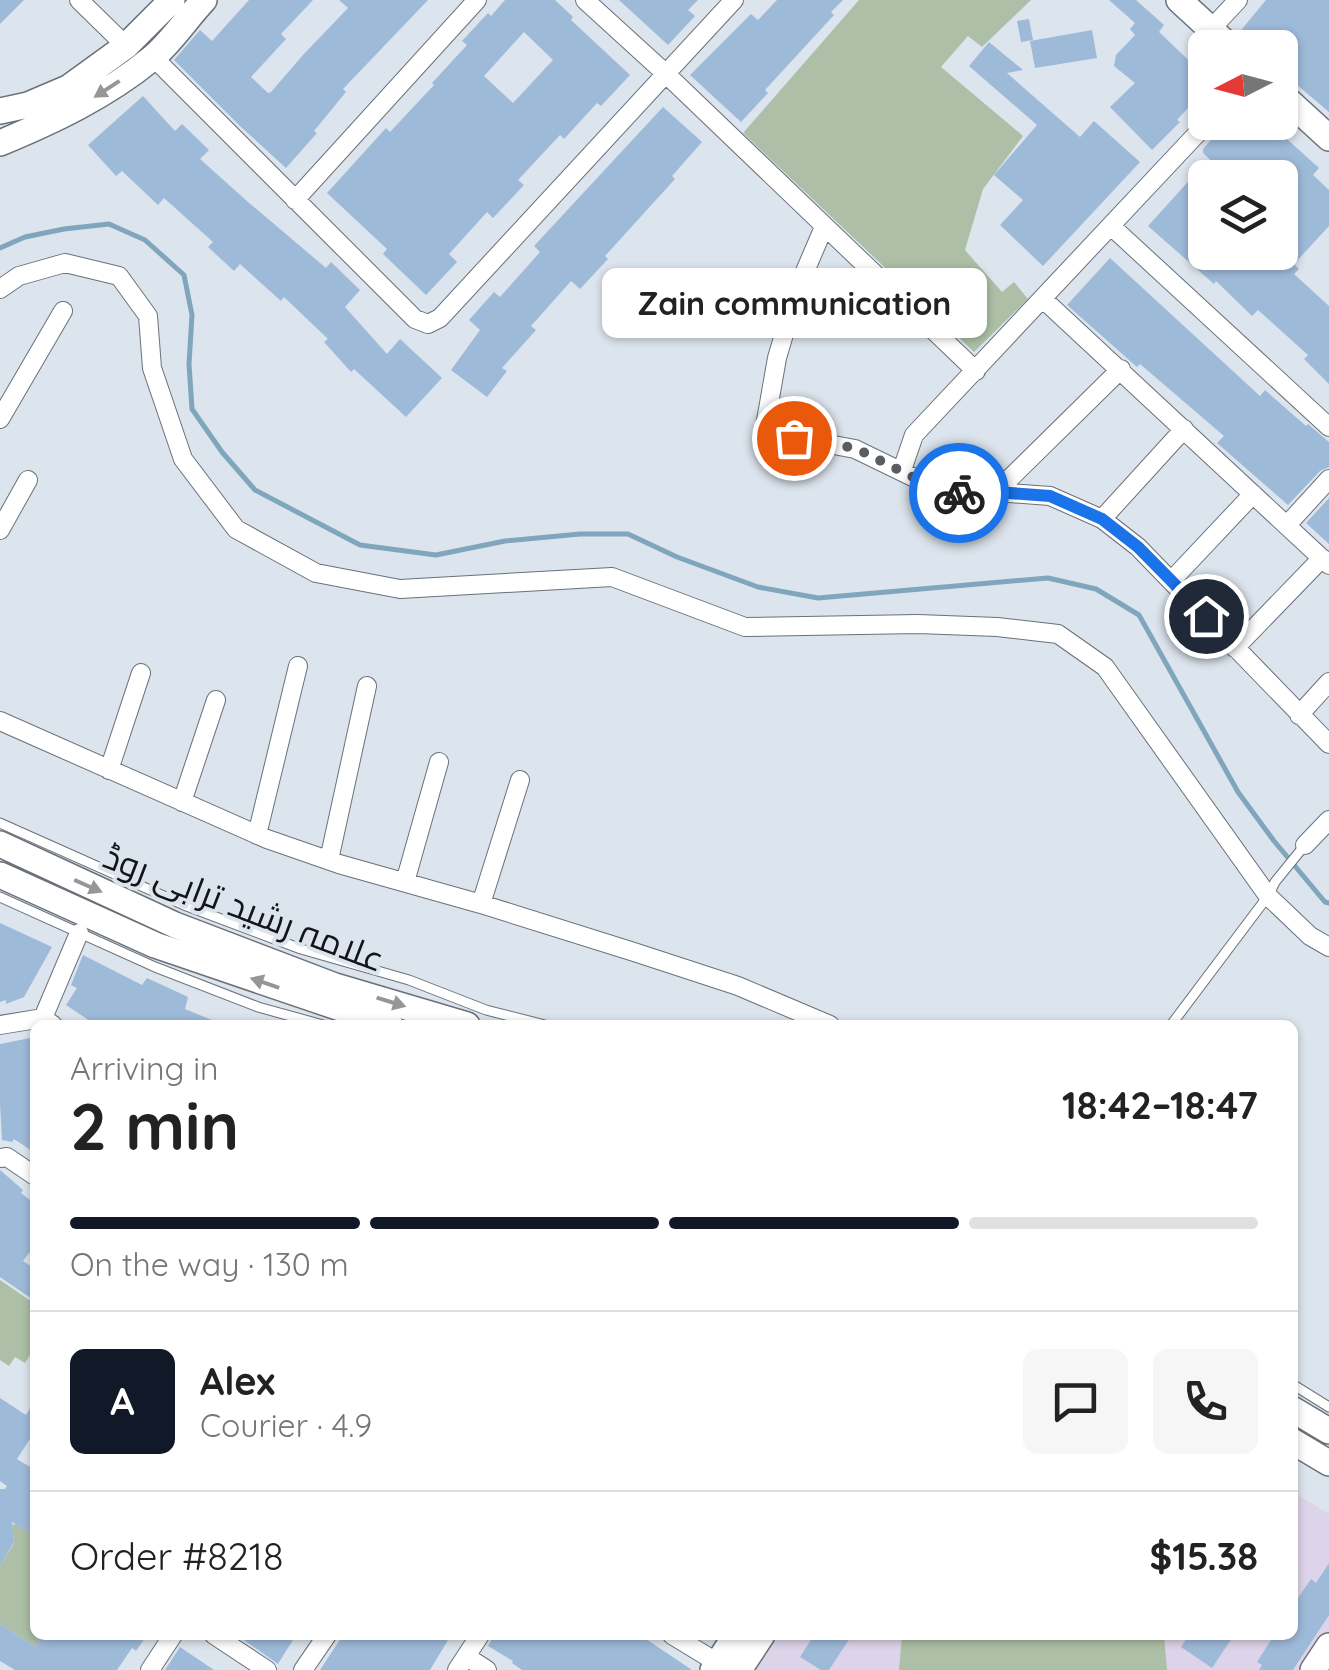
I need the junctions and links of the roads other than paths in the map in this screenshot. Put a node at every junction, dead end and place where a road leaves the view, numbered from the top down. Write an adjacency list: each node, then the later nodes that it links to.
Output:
1 (78, 0): 10 (street)
2 (172, 0): 10 (main road)
3 (204, 0): 11 (main road)
4 (476, 0): 18 (street)
5 (585, 0): 12 (street)
6 (734, 0): 12 (street)
7 (1179, 0): 9 (main road)
8 (1238, 0): 9 (street)
9 (1210, 29)
10 (126, 46): 14 (main road)
11 (153, 57): 17 (main road, one-way to 17); 18 (street)
12 (666, 73): 18 (street); 20 (street)
13 (1298, 110): 15 (main road)
14 (0, 111)
15 (1329, 138)
16 (1191, 140): 19 (street)
17 (0, 144)
18 (295, 200)
19 (1111, 226): 22 (street); 27 (street)
20 (824, 227): 25 (street); 29 (street)
21 (0, 289): 60 (street)
22 (1044, 300): 24 (street); 25 (street)
23 (63, 311): 26 (street)
24 (1121, 369): 28 (street); 32 (street)
25 (976, 370): 29 (street)
26 (0, 419)
27 (1329, 427)
28 (1184, 429): 33 (street); 34 (street)
29 (902, 470): 32 (street)
30 (28, 480): 36 (street)
31 (1329, 480): 35 (street)
32 (996, 492): 34 (street)
33 (1253, 494): 35 (street); 38 (street)
34 (1102, 519): 38 (street)
35 (1287, 524): 37 (street)
36 (0, 530)
37 (1325, 561): 39 (street)
38 (1171, 580): 39 (street)
39 (1235, 648): 45 (street)
40 (298, 666): 54 (street)
41 (141, 673): 49 (street)
42 (1329, 682): 45 (street)
43 (368, 686): 57 (street)
44 (216, 700): 51 (street)
45 (1298, 715): 47 (street)
46 (0, 721): 49 (street)
47 (1329, 744)
48 (438, 762): 59 (street)
49 (109, 770): 51 (street)
50 (520, 780): 62 (street)
51 (182, 802): 54 (street)
52 (1329, 820): 56 (street)
53 (0, 823): 69 (lane)
54 (257, 835): 57 (street)
55 (0, 844): 68 (main road, علامہ رشید ترابی روڈ, one-way to 68)
56 (1306, 845): 60 (lane)
57 (330, 860): 59 (street)
58 (0, 876): 67 (main road, علامہ رشید ترابی روڈ, one-way to 58)
59 (404, 882): 62 (street)
60 (1272, 889): 64 (street); 71 (lane)
61 (0, 897): 63 (lane)
62 (482, 904): 70 (street)
63 (79, 933): 65 (street); 66 (lane)
64 (1329, 946)
65 (49, 1020)
66 (304, 1020)
67 (375, 1020)
68 (450, 1020)
69 (525, 1020)
70 (818, 1020)
71 (1176, 1020)
72 (30, 1023): 73 (street)
73 (0, 1025)
74 (0, 1158): 75 (street)
75 (30, 1173)
76 (1298, 1388): 77 (lane)
77 (1329, 1408)
78 (1298, 1413): 79 (main road)
79 (1329, 1431)
80 (1298, 1445): 81 (main road)
81 (1329, 1464)
82 (170, 1640): 92 (street)
83 (222, 1640): 93 (street)
84 (323, 1640): 94 (street)
85 (477, 1640): 90 (street)
86 (680, 1640): 91 (street)
87 (734, 1640): 91 (main road)
88 (756, 1640): 91 (main road)
89 (1329, 1646): 96 (main road)
90 (462, 1663): 95 (street)
91 (723, 1668)
92 (150, 1670)
93 (267, 1670)
94 (303, 1670)
95 (487, 1670)
96 (1313, 1670)

